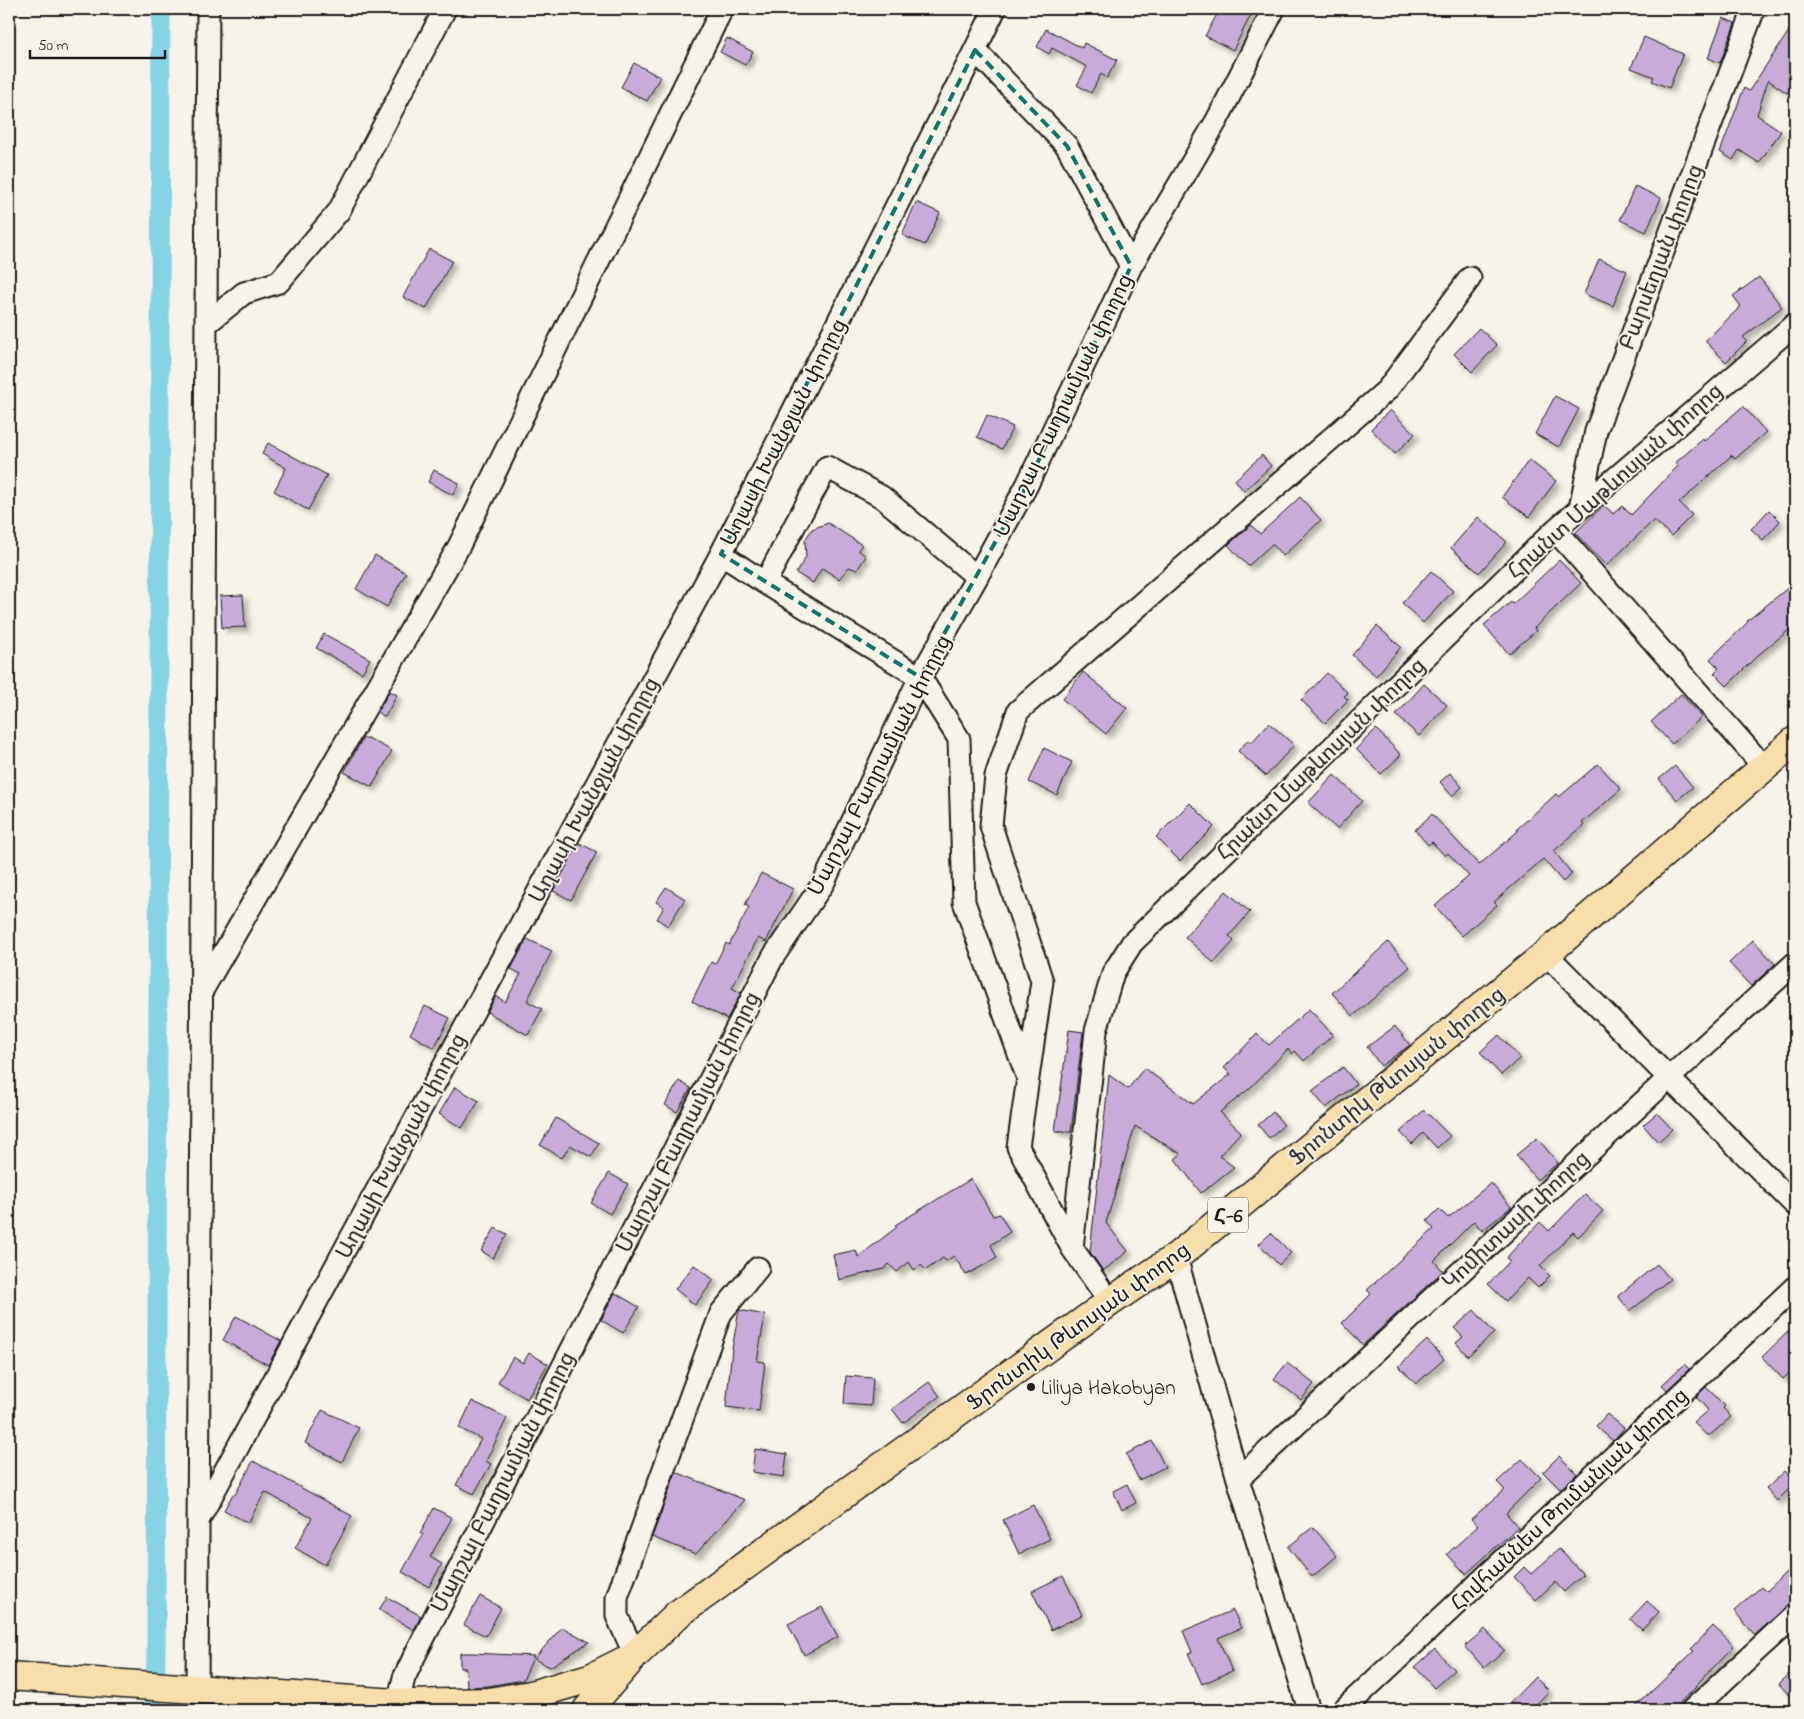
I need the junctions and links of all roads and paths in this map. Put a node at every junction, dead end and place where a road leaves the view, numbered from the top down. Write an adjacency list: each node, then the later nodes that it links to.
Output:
1 (208, 9): 10 (street)
2 (444, 9): 10 (street)
3 (722, 9): 22 (street)
4 (995, 9): 7 (street)
5 (1274, 9): 8 (street)
6 (1754, 9): 12 (street, Բարսեղյան փողոց)
7 (974, 50): 8 (street, Մարշալ Բաղրամյան փողոց); 14 (street, Աղասի Խանջյան փողոց)
8 (1131, 266): 15 (street, Մարշալ Բաղրամյան փողոց)
9 (1470, 278): 24 (street)
10 (206, 324): 22 (street)
11 (1795, 324): 12 (street, Հրանտ Մաթևոսյան փողոց)
12 (1580, 508): 13 (street, Հրանտ Մաթևոսյան փողոց)
13 (1555, 530): 19 (street); 26 (street, Հրանտ Մաթևոսյան փողոց)
14 (721, 554): 16 (street); 32 (street, Աղասի Խանջյան փողոց)
15 (977, 577): 16 (street); 17 (street, Մարշալ Բաղրամյան փողոց)
16 (765, 584): 17 (street)
17 (920, 677): 24 (street); 37 (street, Մարշալ Բաղրամյան փողոց)
18 (1795, 741): 19 (main road, Ֆրոնտիկ Թևոսյան փողոց / Հ-6)
19 (1764, 767): 20 (main road, Ֆրոնտիկ Թևոսյան փողոց / Հ-6)
20 (1546, 954): 23 (street); 27 (main road, Ֆրոնտիկ Թևոսյան փողոց / Հ-6)
21 (1795, 963): 23 (street, Կոմիտասի փողոց)
22 (201, 991): 32 (street)
23 (1669, 1078): 25 (street); 31 (street, Կոմիտասի փողոց)
24 (1028, 1080): 26 (street)
25 (1795, 1205)
26 (1072, 1248): 30 (street)
27 (1176, 1257): 30 (main road, Ֆրոնտիկ Թևոսյան փողոց / Հ-6); 31 (street)
28 (758, 1268): 34 (street)
29 (1795, 1287): 41 (street, Հովհաննես Թումանյան փողոց)
30 (1110, 1302): 34 (main road, Ֆրոնտիկ Թևոսյան փողոց / Հ-6)
31 (1238, 1479): 40 (street)
32 (198, 1522): 36 (street)
33 (1795, 1614): 42 (street)
34 (635, 1655): 37 (main road); 39 (main road, Ֆրոնտիկ Թևոսյան փողոց / Հ-6)
35 (9, 1676): 36 (main road)
36 (190, 1688): 37 (main road)
37 (410, 1706): 38 (main road)
38 (436, 1710)
39 (587, 1710)
40 (1309, 1710)
41 (1343, 1710)
42 (1692, 1710)

